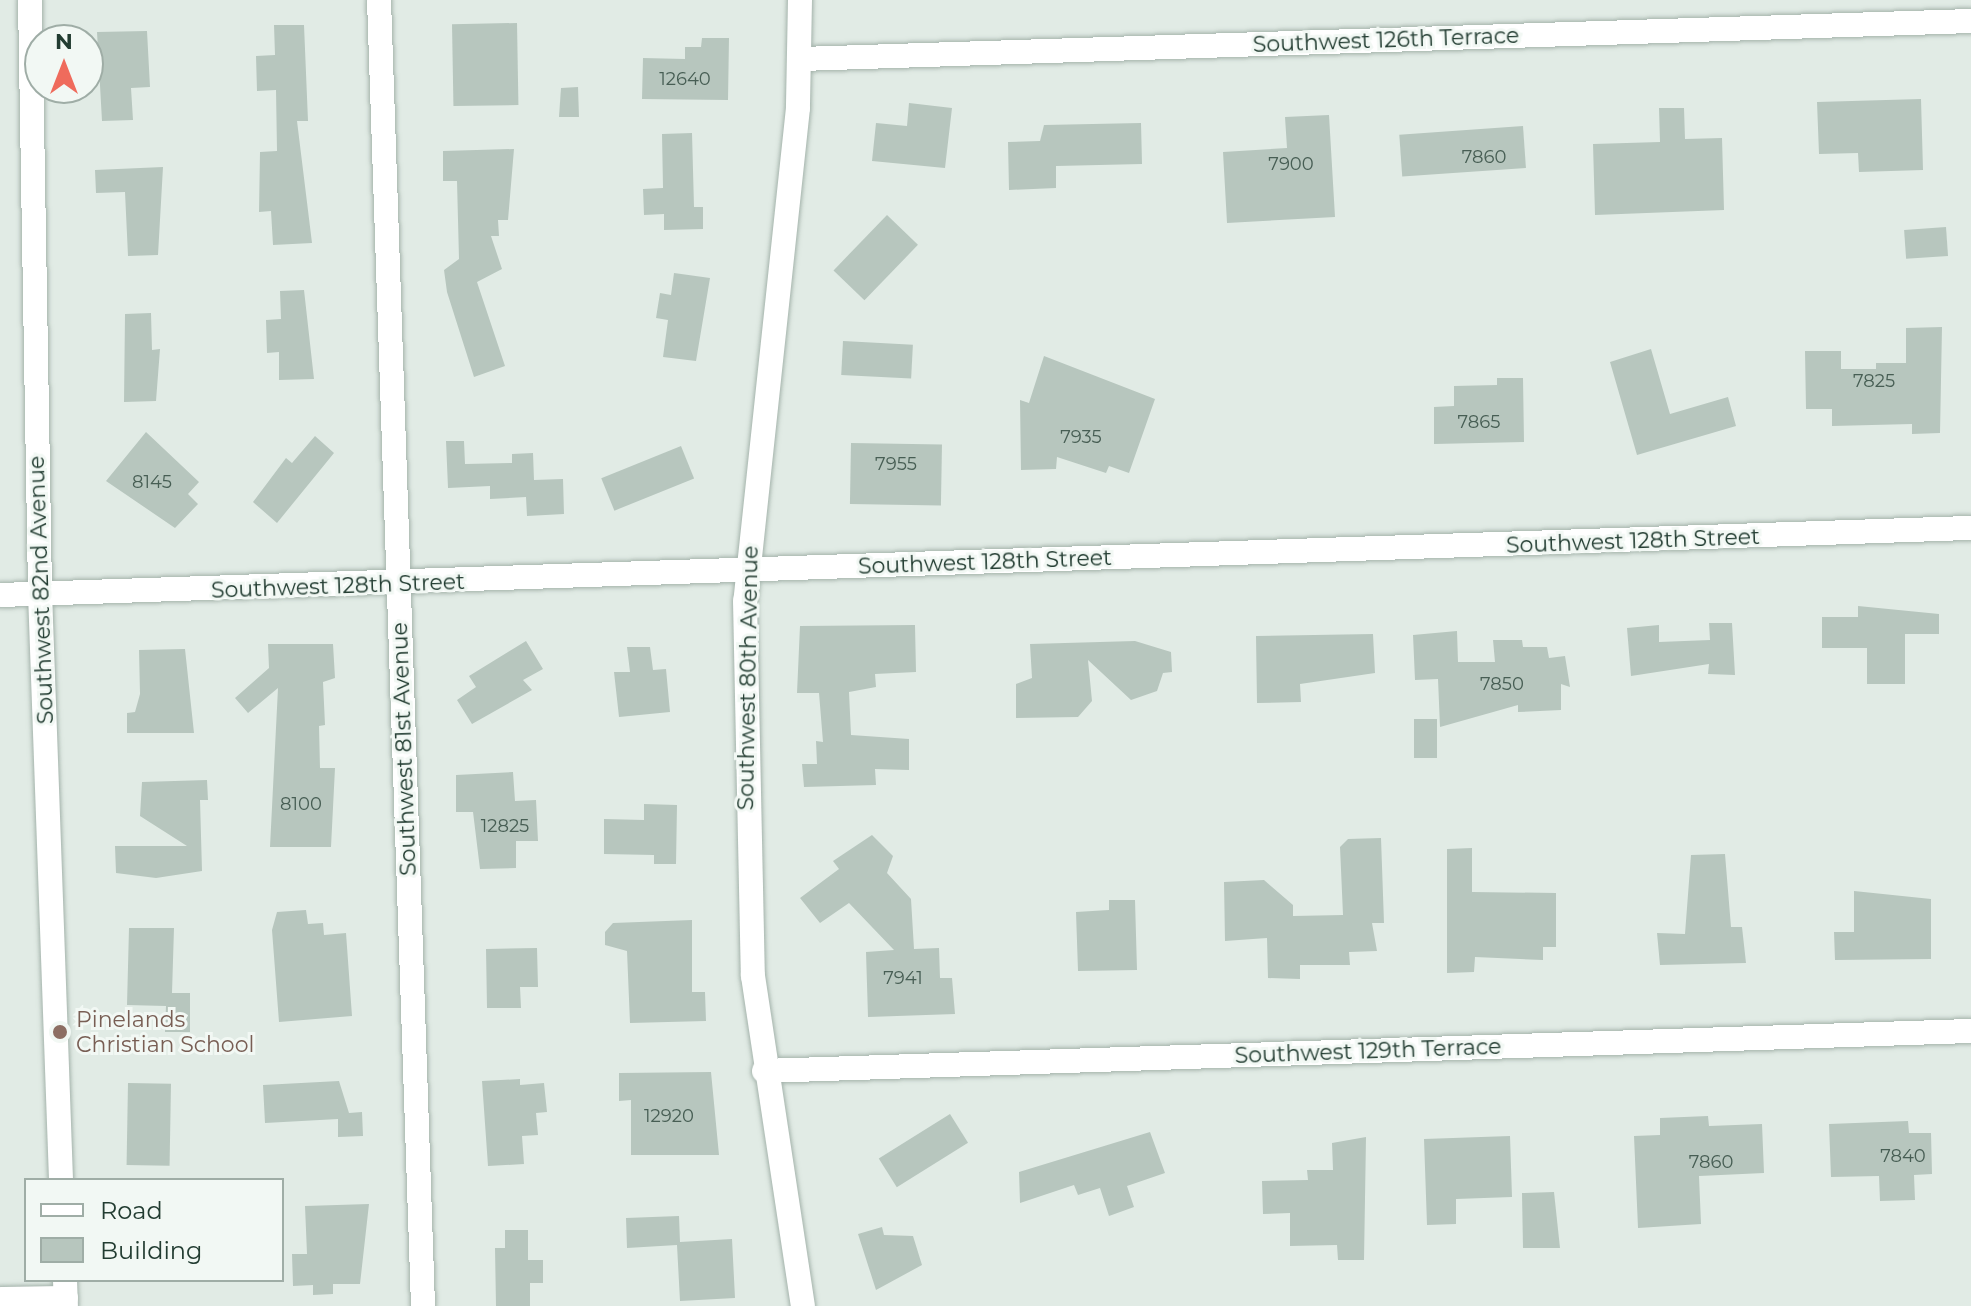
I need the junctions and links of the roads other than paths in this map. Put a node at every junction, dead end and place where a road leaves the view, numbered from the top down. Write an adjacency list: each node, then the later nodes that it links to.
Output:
1 (30, 0): 9 (street, Southwest 82nd Avenue)
2 (379, 0): 8 (street, Southwest 81st Avenue)
3 (800, 0): 5 (street, Southwest 80th Avenue)
4 (1971, 21): 5 (street, Southwest 126th Terrace)
5 (801, 59): 7 (street, Southwest 80th Avenue)
6 (1971, 528): 7 (street, Southwest 128th Street)
7 (747, 570): 8 (street, Southwest 128th Street); 12 (street, Southwest 80th Avenue)
8 (398, 586): 9 (street, Southwest 128th Street); 16 (street, Southwest 81st Avenue)
9 (40, 593): 10 (street, Southwest 128th Street); 13 (street, Southwest 82nd Avenue)
10 (0, 595)
11 (1971, 1031): 12 (street, Southwest 129th Terrace)
12 (764, 1071): 17 (street, Southwest 80th Avenue)
13 (61, 1178)
14 (66, 1295): 15 (street)
15 (0, 1299)
16 (423, 1306)
17 (803, 1306)

